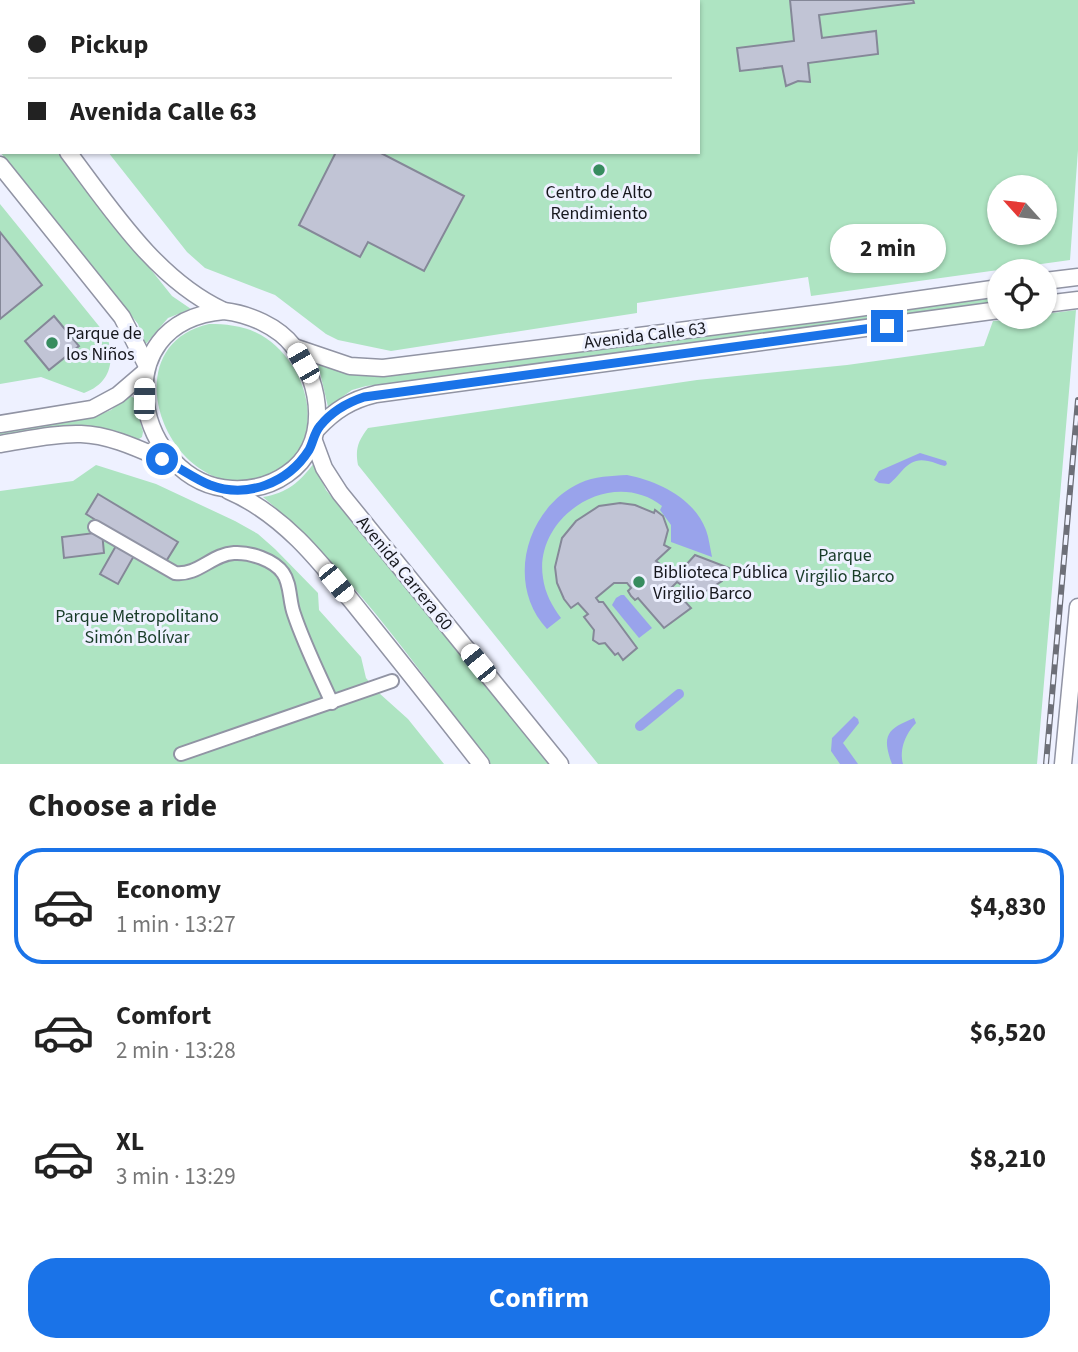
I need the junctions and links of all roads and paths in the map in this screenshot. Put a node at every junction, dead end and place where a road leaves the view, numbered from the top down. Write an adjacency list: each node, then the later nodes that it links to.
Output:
1 (70, 154): 8 (main road)
2 (0, 165): 11 (main road)
3 (1078, 277): 4 (main road)
4 (1057, 280)
5 (987, 290): 10 (main road, Avenida Calle 63)
6 (1078, 299): 7 (main road)
7 (1057, 302)
8 (224, 311): 10 (main road); 11 (main road)
9 (987, 312): 13 (main road, Avenida Calle 63)
10 (294, 347): 13 (main road)
11 (146, 369): 12 (main road); 15 (main road)
12 (0, 424)
13 (315, 435): 16 (main road); 24 (main road, Avenida Carrera 60)
14 (0, 444): 15 (main road)
15 (178, 467): 16 (main road)
16 (223, 488): 23 (main road)
17 (95, 527): 21 (street)
18 (1078, 607): 19 (main road)
19 (1077, 646): 25 (main road)
20 (392, 681): 21 (street)
21 (331, 703): 22 (street)
22 (181, 754)
23 (481, 764)
24 (560, 764)
25 (1063, 764)

